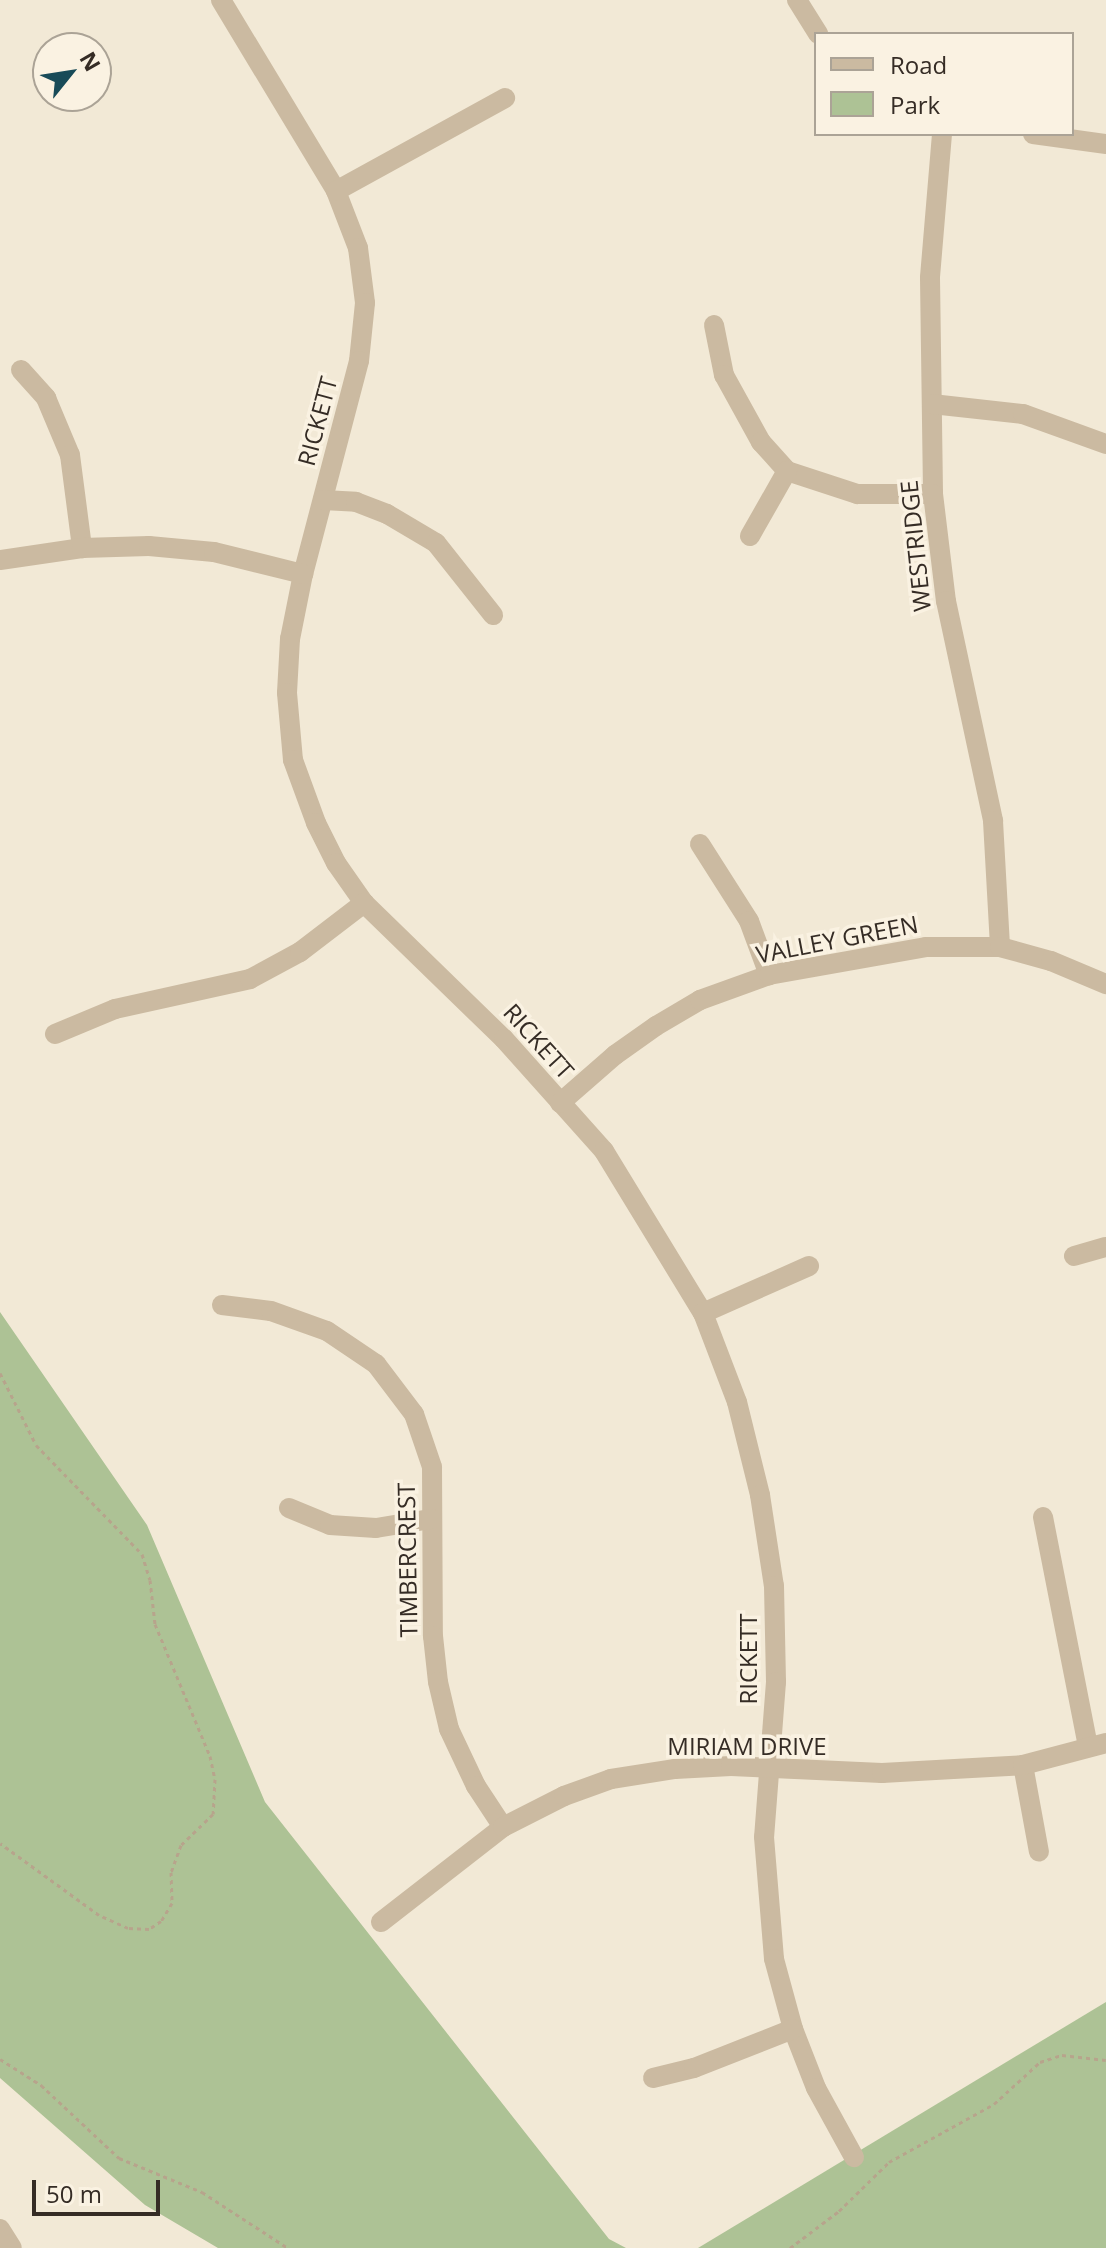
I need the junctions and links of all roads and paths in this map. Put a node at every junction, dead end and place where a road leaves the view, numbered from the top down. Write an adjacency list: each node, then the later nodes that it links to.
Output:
1 (221, 0): 8 (street, RICKETT)
2 (797, 0): 3 (street)
3 (817, 32)
4 (505, 98): 8 (street)
5 (942, 136): 11 (street, WESTRIDGE)
6 (1048, 136): 7 (street)
7 (1106, 144)
8 (336, 191): 15 (street, RICKETT)
9 (714, 325): 13 (street)
10 (21, 370): 17 (street)
11 (932, 404): 12 (street); 14 (street, WESTRIDGE)
12 (1106, 444)
13 (787, 471): 14 (street); 16 (street)
14 (933, 494): 23 (street, WESTRIDGE)
15 (323, 500): 19 (street, RICKETT); 20 (street)
16 (750, 536)
17 (82, 548): 18 (street); 19 (street)
18 (0, 560)
19 (303, 574): 22 (street, RICKETT)
20 (493, 615)
21 (700, 844): 24 (street)
22 (364, 903): 26 (street); 27 (street, RICKETT)
23 (1000, 947): 24 (street, VALLEY GREEN); 25 (street, VALLEY GREEN)
24 (769, 975): 27 (street, VALLEY GREEN)
25 (1106, 984)
26 (55, 1034)
27 (560, 1103): 32 (street, RICKETT)
28 (1106, 1247): 29 (street)
29 (1074, 1256)
30 (809, 1266): 32 (street)
31 (222, 1305): 36 (street, TIMBERCREST)
32 (703, 1313): 39 (street, RICKETT)
33 (0, 1373): 41 (path)
34 (289, 1508): 36 (street)
35 (1043, 1517): 37 (street)
36 (431, 1519): 40 (street, TIMBERCREST)
37 (1097, 1745): 38 (street, MIRIAM DRIVE)
38 (1023, 1765): 39 (street, MIRIAM DRIVE); 42 (street)
39 (771, 1769): 40 (street, MIRIAM DRIVE); 44 (street, RICKETT)
40 (503, 1827): 43 (street, MIRIAM DRIVE)
41 (0, 1843)
42 (1039, 1852)
43 (381, 1922)
44 (793, 2029): 47 (street); 48 (street, RICKETT)
45 (0, 2059): 51 (path)
46 (1106, 2060): 52 (path)
47 (653, 2078)
48 (854, 2157)
49 (0, 2229): 50 (street)
50 (12, 2248)
51 (288, 2248)
52 (790, 2248)

